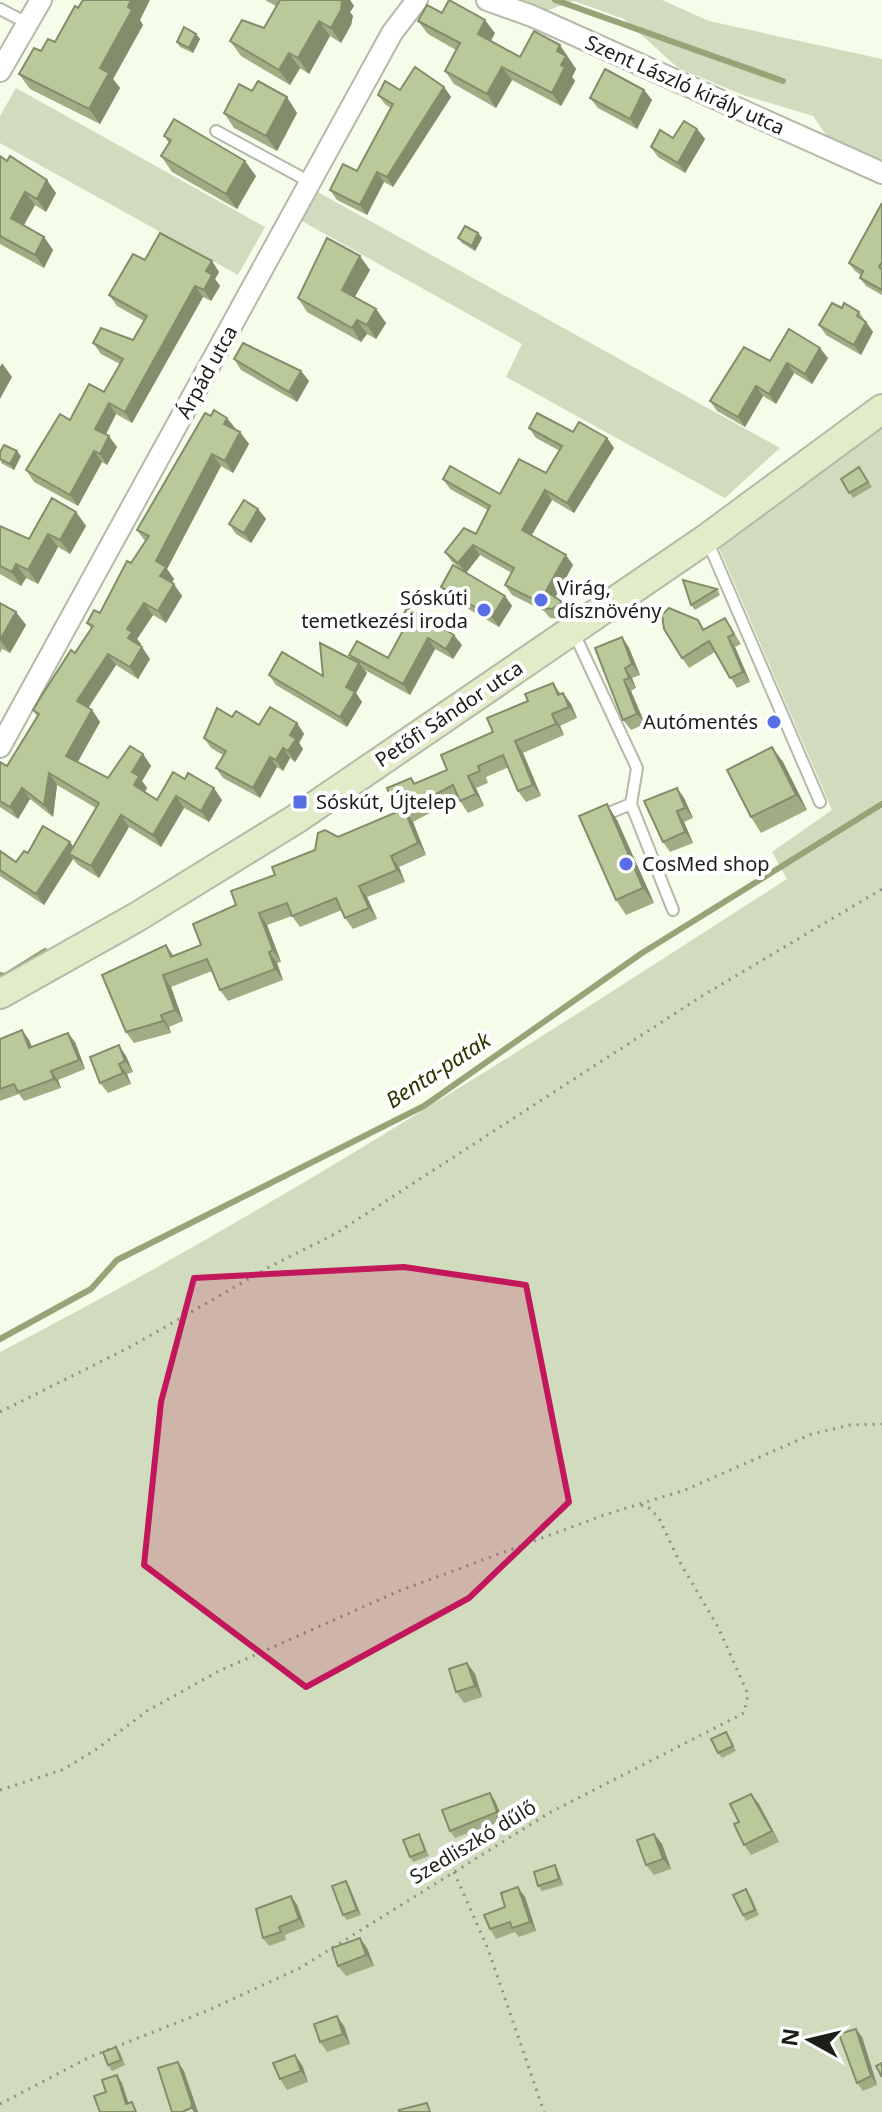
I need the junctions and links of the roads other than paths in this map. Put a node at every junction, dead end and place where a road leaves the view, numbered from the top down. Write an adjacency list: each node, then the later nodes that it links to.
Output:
1 (41, 0): 5 (street)
2 (417, 0): 9 (street, Árpád utca)
3 (487, 0): 8 (street, Szent László király utca)
4 (0, 9): 5 (lane)
5 (27, 23): 6 (street)
6 (0, 71)
7 (216, 131): 9 (lane)
8 (882, 173)
9 (312, 183): 13 (street, Árpád utca)
10 (882, 409): 11 (main road, Petőfi Sándor utca)
11 (706, 539): 12 (main road, Petőfi Sándor utca); 14 (lane)
12 (572, 630): 15 (lane); 18 (main road, Petőfi Sándor utca)
13 (0, 747)
14 (820, 802)
15 (631, 804): 16 (lane); 17 (lane)
16 (591, 820)
17 (673, 910)
18 (0, 994)

